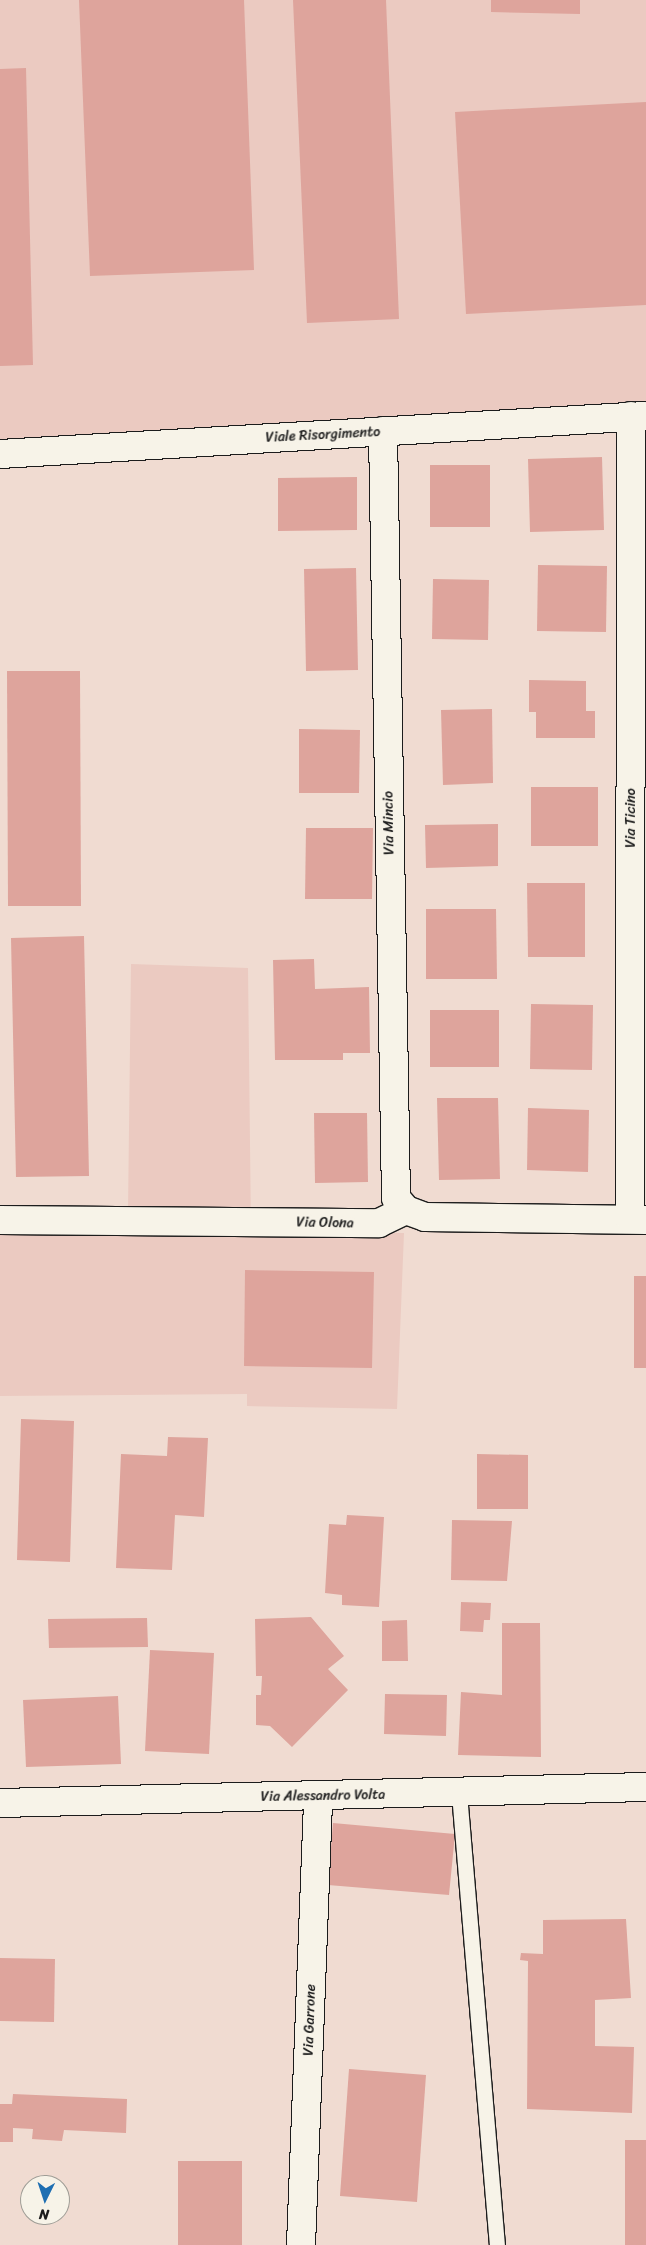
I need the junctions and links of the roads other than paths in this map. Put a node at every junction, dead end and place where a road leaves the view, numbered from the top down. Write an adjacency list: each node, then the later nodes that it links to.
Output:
1 (638, 416): 2 (street, Viale Risorgimento); 5 (street, Via Ticino)
2 (383, 431): 3 (street, Viale Risorgimento); 4 (street, Via Mincio)
3 (0, 454)
4 (406, 1210): 5 (street); 6 (street, Via Olona)
5 (638, 1219)
6 (0, 1220)
7 (646, 1787): 8 (street, Via Alessandro Volta)
8 (459, 1793): 9 (street, Via Alessandro Volta); 12 (lane)
9 (318, 1796): 10 (street, Via Alessandro Volta); 11 (street, Via Garrone)
10 (0, 1803)
11 (301, 2245)
12 (497, 2245)

